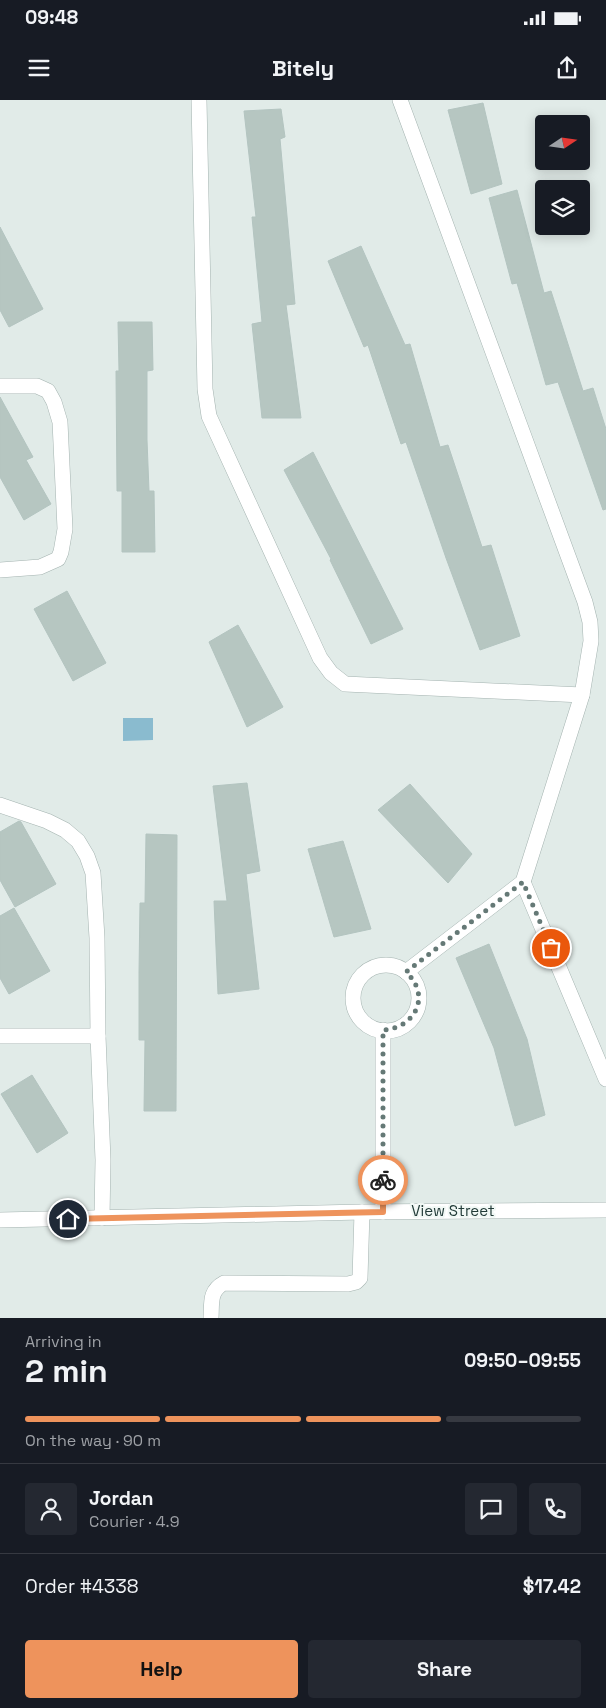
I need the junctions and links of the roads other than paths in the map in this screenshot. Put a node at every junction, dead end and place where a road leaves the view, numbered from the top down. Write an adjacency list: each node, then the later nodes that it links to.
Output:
1 (200, 100): 5 (street)
2 (400, 100): 5 (street)
3 (0, 386): 4 (street)
4 (0, 570)
5 (582, 695): 7 (street)
6 (0, 805): 11 (street)
7 (523, 882): 8 (street); 12 (street)
8 (406, 972): 9 (street); 9 (street)
9 (383, 1030): 15 (street)
10 (0, 1036): 11 (street)
11 (98, 1036): 16 (street)
12 (606, 1079)
13 (606, 1210): 15 (street, View Street)
14 (362, 1212): 15 (street, View Street); 16 (street, View Street); 18 (street)
15 (383, 1212)
16 (102, 1218): 17 (street, View Street)
17 (0, 1220)
18 (212, 1318)

